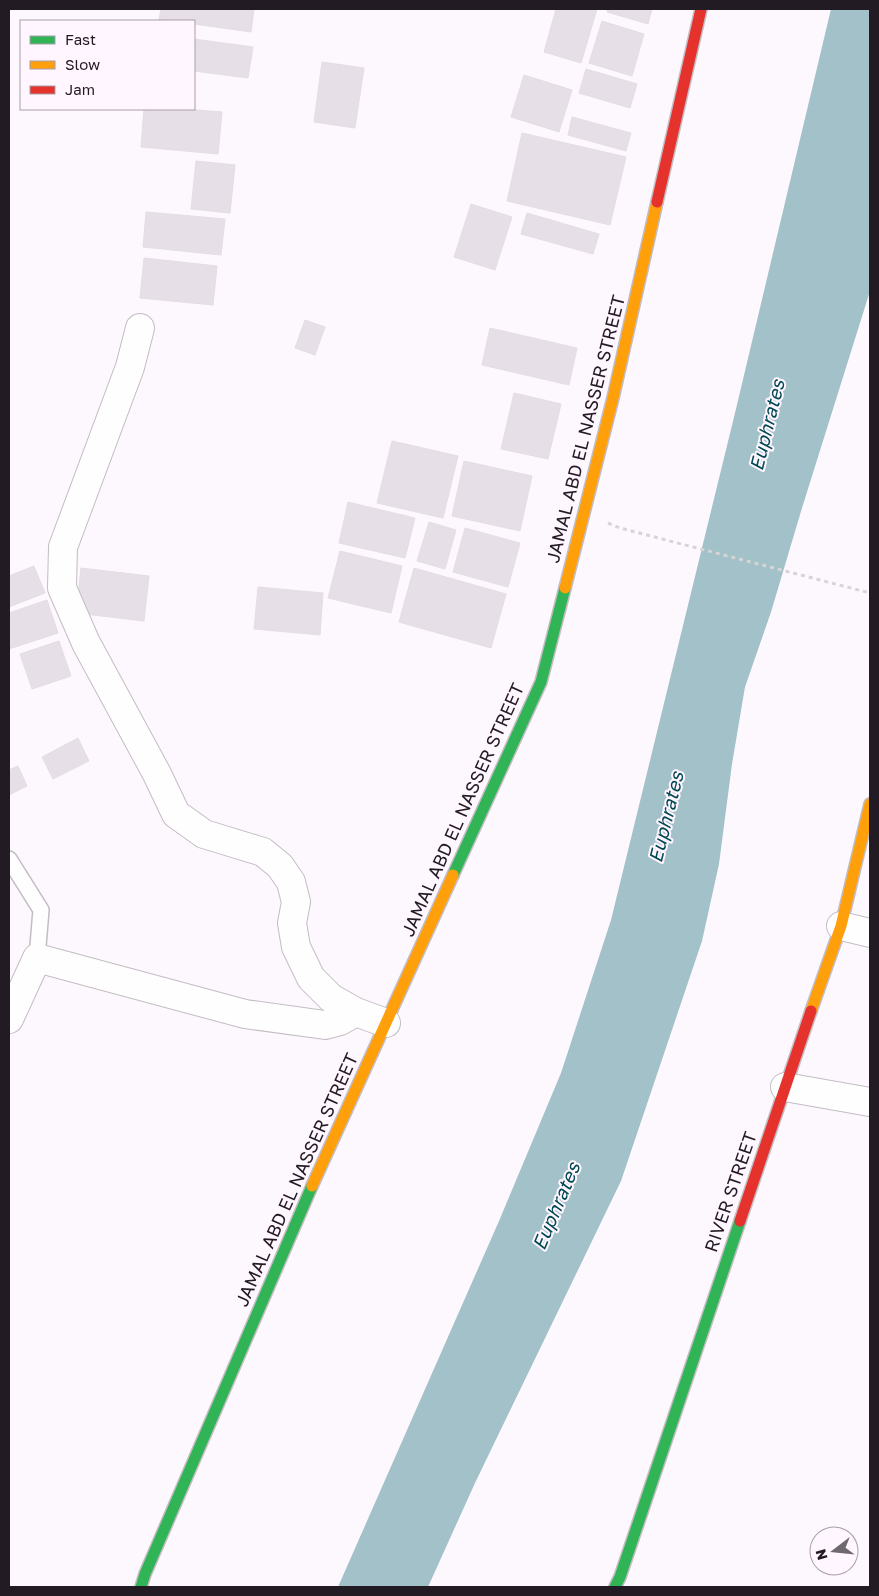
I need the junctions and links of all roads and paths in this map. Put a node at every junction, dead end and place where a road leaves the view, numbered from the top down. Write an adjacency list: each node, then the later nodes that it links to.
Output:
1 (701, 9): 12 (street, JAMAL ABD EL NASSER STREET)
2 (140, 328): 10 (street)
3 (620, 528): 4 (path)
4 (869, 593)
5 (870, 804): 7 (street, RIVER STREET)
6 (9, 859): 9 (lane)
7 (841, 926): 8 (street); 13 (street, RIVER STREET)
8 (870, 933)
9 (37, 958): 10 (street); 11 (street)
10 (356, 1012): 12 (street)
11 (9, 1019)
12 (386, 1023): 15 (street, JAMAL ABD EL NASSER STREET)
13 (785, 1087): 14 (street); 16 (street, RIVER STREET)
14 (870, 1102)
15 (141, 1587)
16 (615, 1587)

